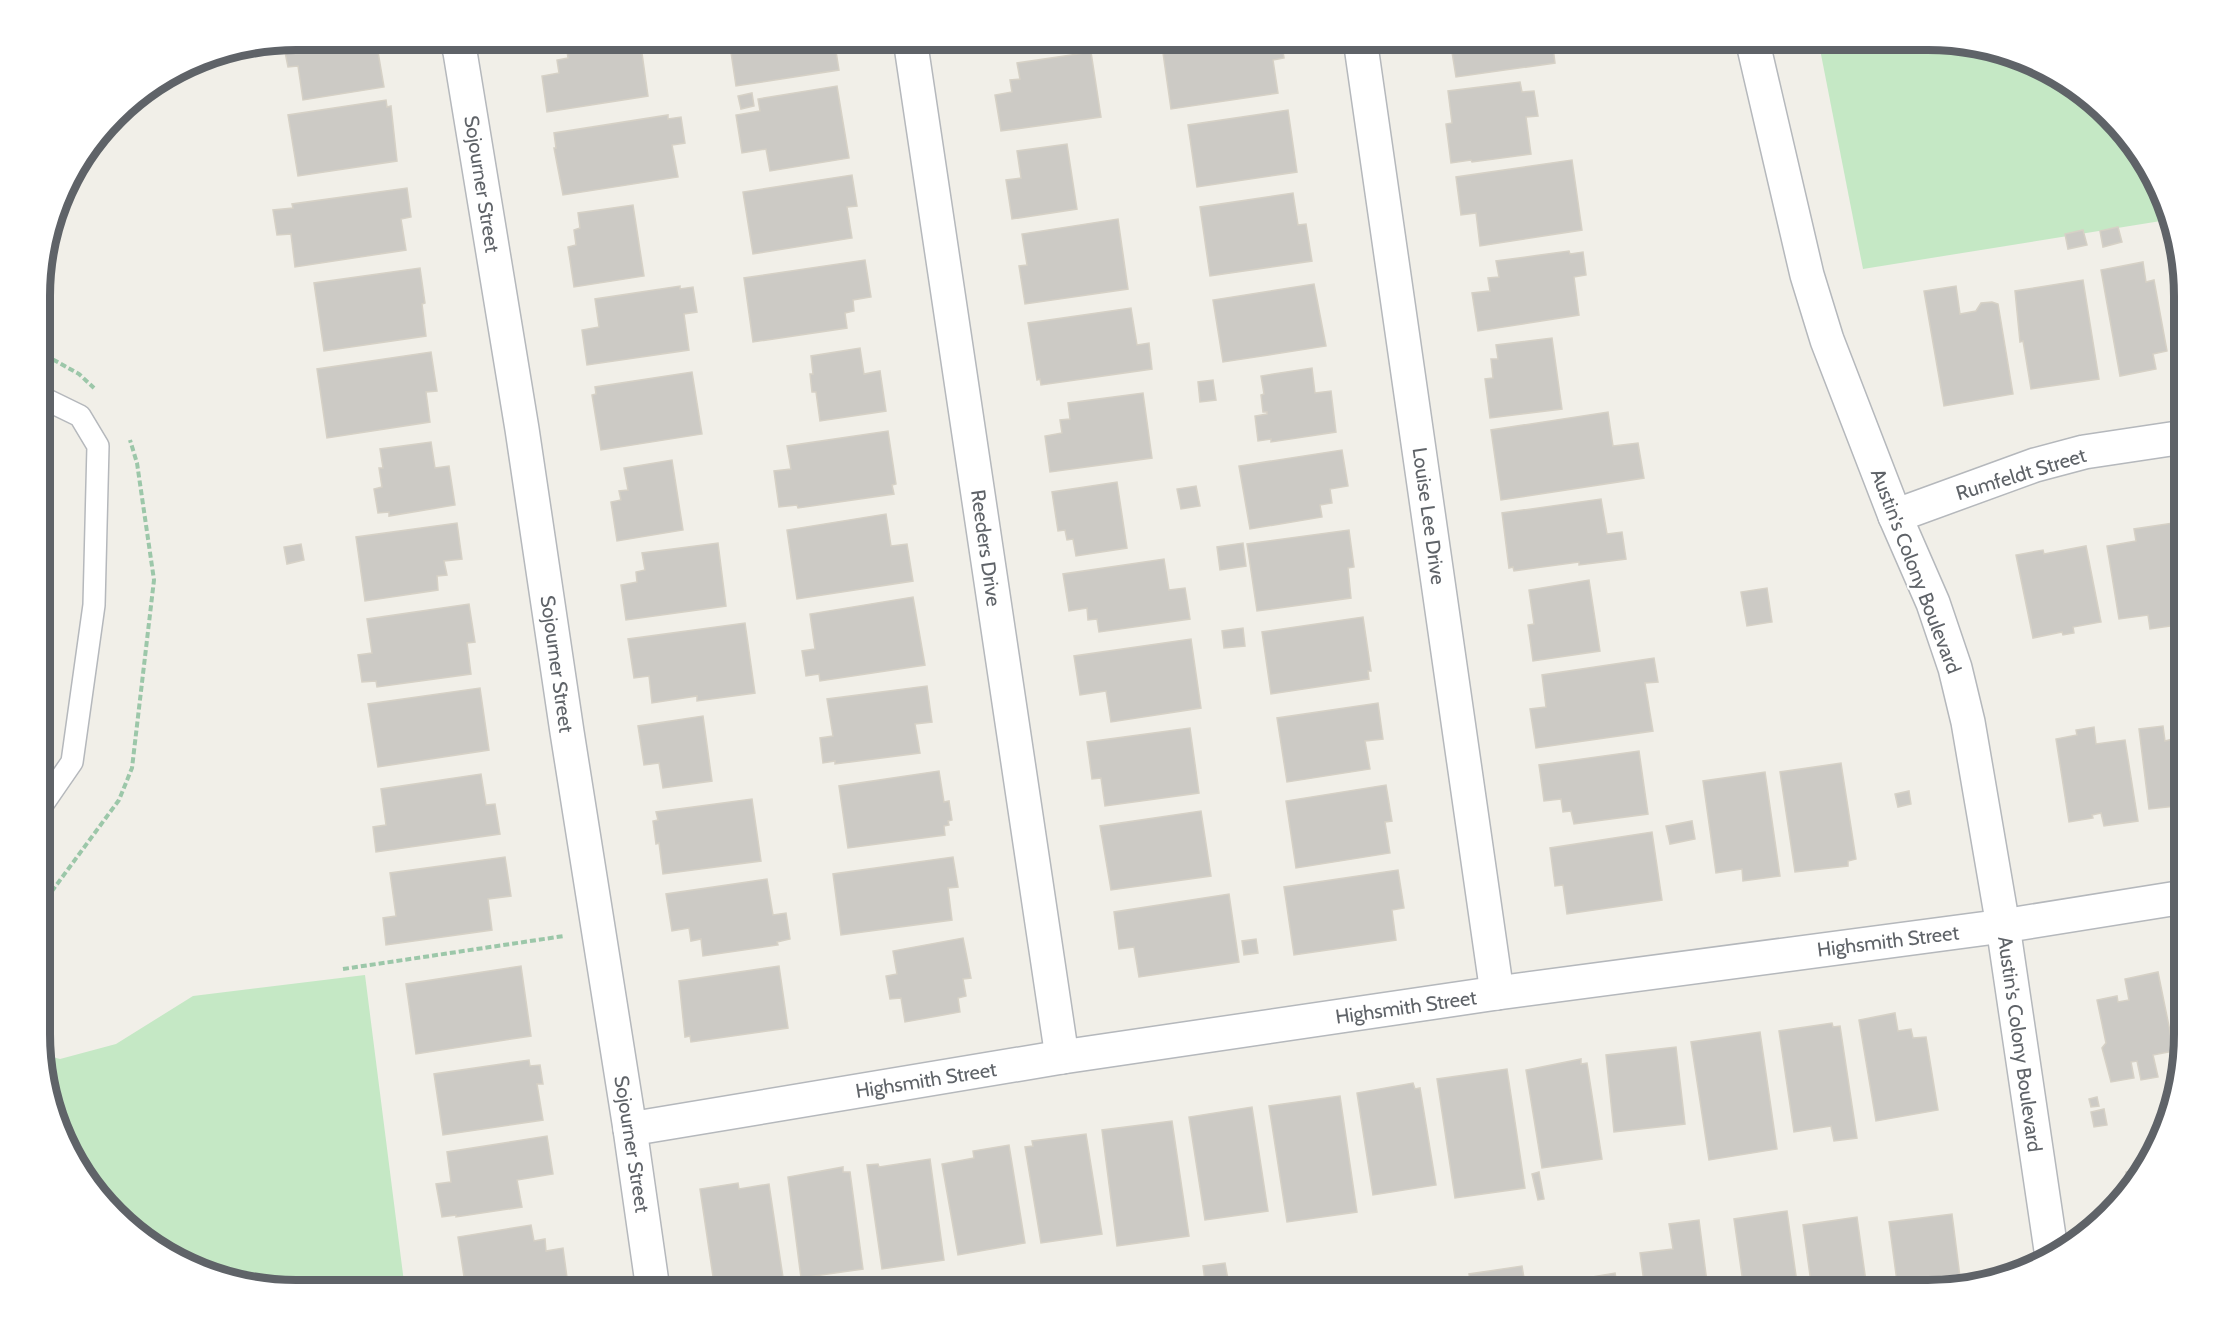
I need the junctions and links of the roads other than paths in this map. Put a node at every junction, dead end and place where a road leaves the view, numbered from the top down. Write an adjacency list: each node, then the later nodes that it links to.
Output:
1 (459, 50): 13 (street, Sojourner Street)
2 (912, 50): 12 (street, Reeders Drive)
3 (1362, 50): 11 (street, Louise Lee Drive)
4 (1755, 50): 7 (street, Austin's Colony Boulevard)
5 (50, 401): 8 (lane)
6 (2174, 439): 7 (street, Rumfeldt Street)
7 (1895, 516): 10 (street, Austin's Colony Boulevard)
8 (50, 794)
9 (2174, 899): 10 (street, Highsmith Street)
10 (2003, 926): 11 (street, Highsmith Street); 14 (street, Austin's Colony Boulevard)
11 (1497, 993): 12 (street, Highsmith Street)
12 (1062, 1057): 13 (street, Highsmith Street)
13 (630, 1129): 15 (street, Sojourner Street)
14 (2051, 1248)
15 (652, 1280)

